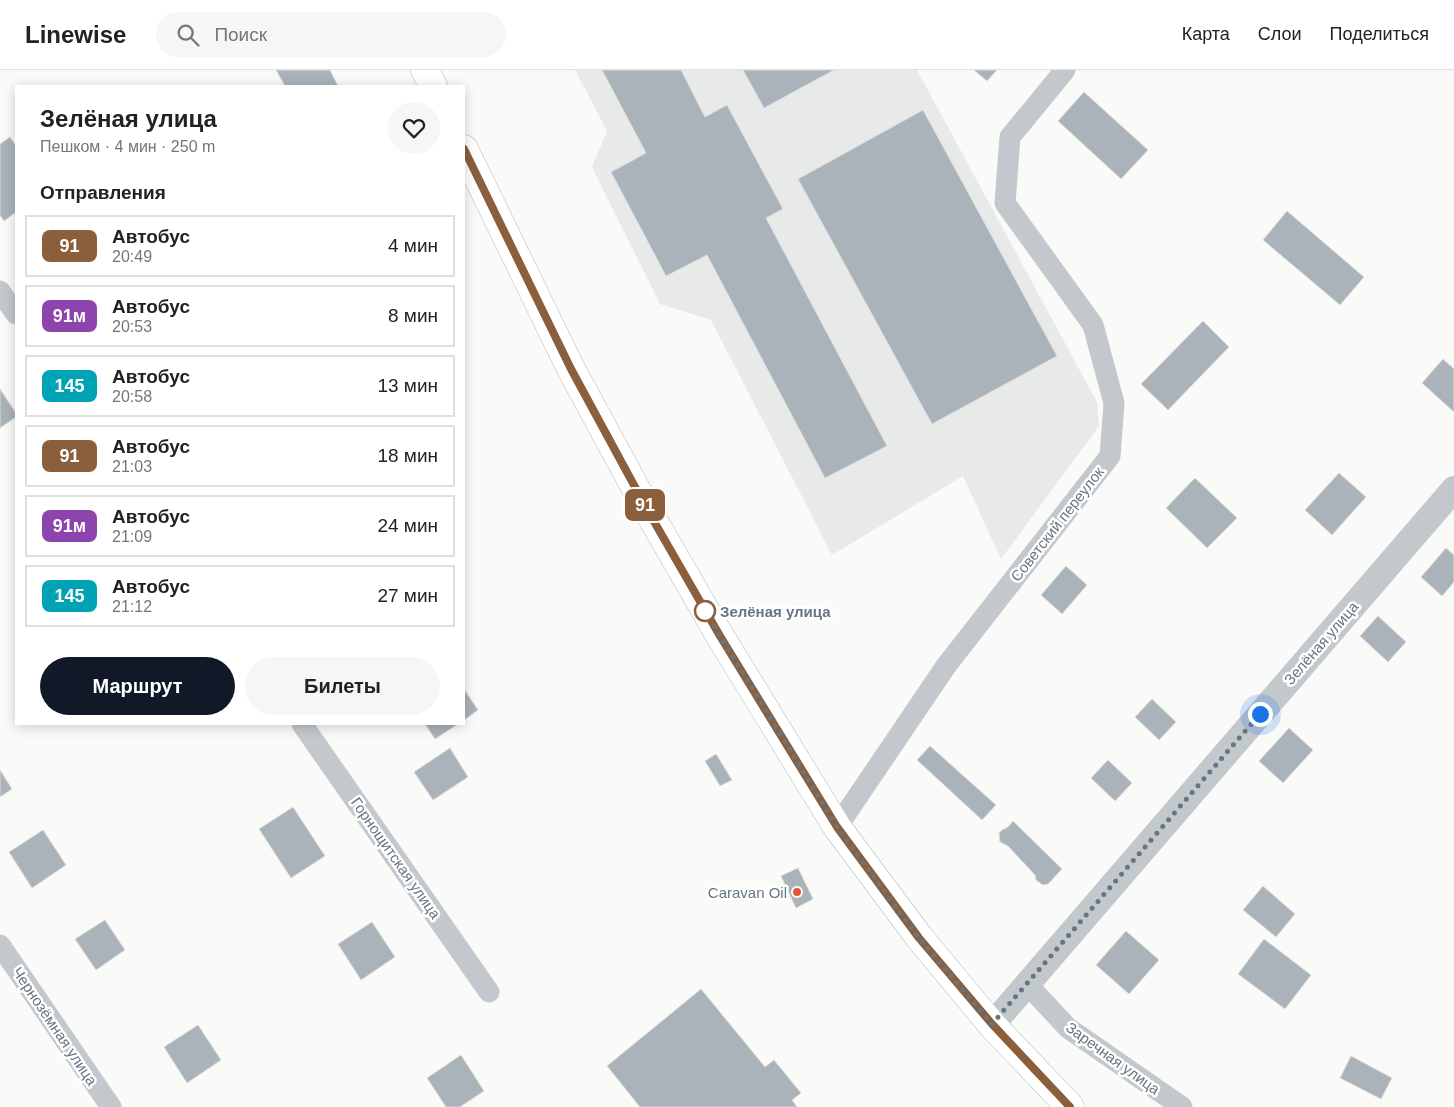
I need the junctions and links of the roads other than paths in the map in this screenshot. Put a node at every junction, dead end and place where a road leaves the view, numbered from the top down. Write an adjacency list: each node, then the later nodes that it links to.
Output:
1 (425, 70): 3 (main road)
2 (1066, 70): 9 (street, Советский переулок)
3 (432, 85)
4 (465, 151): 9 (main road)
5 (0, 291): 6 (street)
6 (15, 313)
7 (1454, 489): 11 (street, Зелёная улица)
8 (303, 725): 12 (street, Горнощитская улица)
9 (837, 827): 13 (main road)
10 (0, 945): 14 (street, Чернозёмная улица)
11 (1027, 984): 13 (street, Зелёная улица); 16 (street, Заречная улица)
12 (490, 992)
13 (992, 1024): 15 (main road)
14 (111, 1107)
15 (1070, 1107)
16 (1182, 1107)

